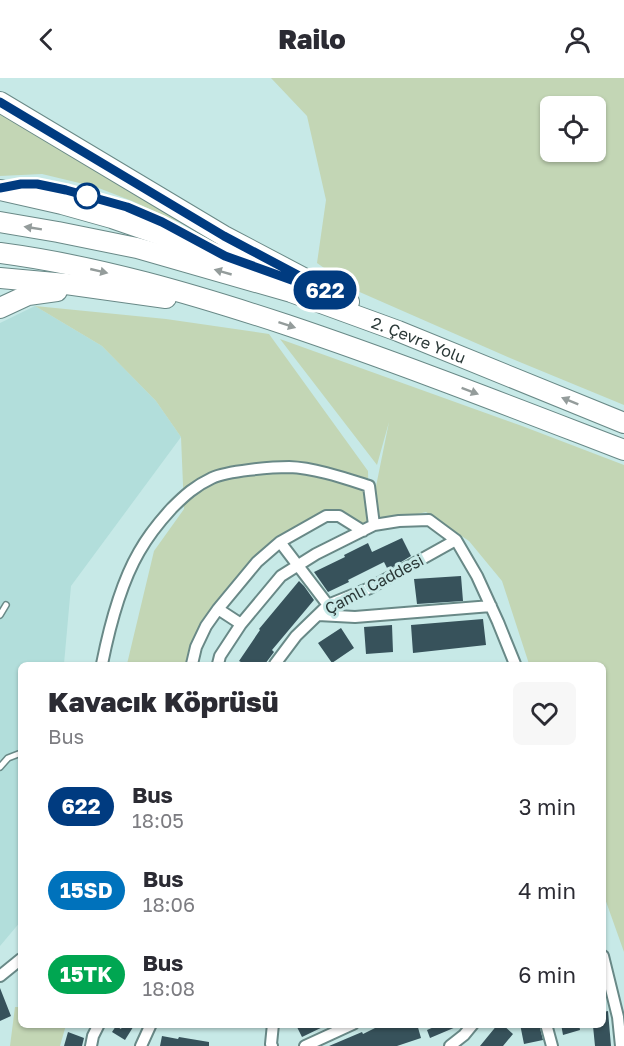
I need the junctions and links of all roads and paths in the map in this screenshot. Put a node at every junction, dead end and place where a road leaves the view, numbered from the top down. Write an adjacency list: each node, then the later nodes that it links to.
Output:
1 (0, 102): 7 (highway)
2 (0, 189): 7 (highway)
3 (0, 222): 10 (highway, 2. Çevre Yolu, one-way to 3)
4 (0, 253): 8 (highway, 2. Çevre Yolu, one-way to 8)
5 (0, 278): 6 (highway)
6 (102, 290): 8 (highway); 9 (highway)
7 (339, 297): 10 (highway)
8 (231, 306): 12 (highway, 2. Çevre Yolu, one-way to 12)
9 (0, 308)
10 (398, 331): 11 (highway, 2. Çevre Yolu, one-way to 10)
11 (624, 423)
12 (624, 450)
13 (374, 525): 14 (street); 15 (street); 25 (street)
14 (363, 531): 16 (street); 17 (street)
15 (456, 540): 19 (street, Çamlı Caddesi); 20 (street)
16 (280, 542): 17 (street); 21 (street)
17 (298, 565): 19 (street); 24 (street)
18 (6, 605): 22 (lane)
19 (328, 605): 23 (street, Çamlı Caddesi)
20 (491, 606): 23 (street); 29 (street)
21 (218, 609): 24 (street); 26 (street)
22 (0, 615)
23 (318, 615): 28 (street, Çamlı Caddesi)
24 (241, 624): 27 (street)
25 (102, 662)
26 (192, 662)
27 (218, 662)
28 (276, 662)
29 (514, 662)
30 (18, 754): 31 (lane)
31 (0, 767)
32 (5, 966): 34 (street)
33 (606, 966): 35 (street)
34 (0, 976)
35 (621, 1018): 42 (street)
36 (97, 1028): 43 (street)
37 (149, 1028): 44 (street)
38 (273, 1028): 45 (street)
39 (344, 1028): 46 (street)
40 (470, 1028): 47 (street)
41 (547, 1028): 48 (street)
42 (622, 1037)
43 (91, 1046)
44 (141, 1046)
45 (272, 1046)
46 (305, 1046)
47 (450, 1046)
48 (552, 1046)

